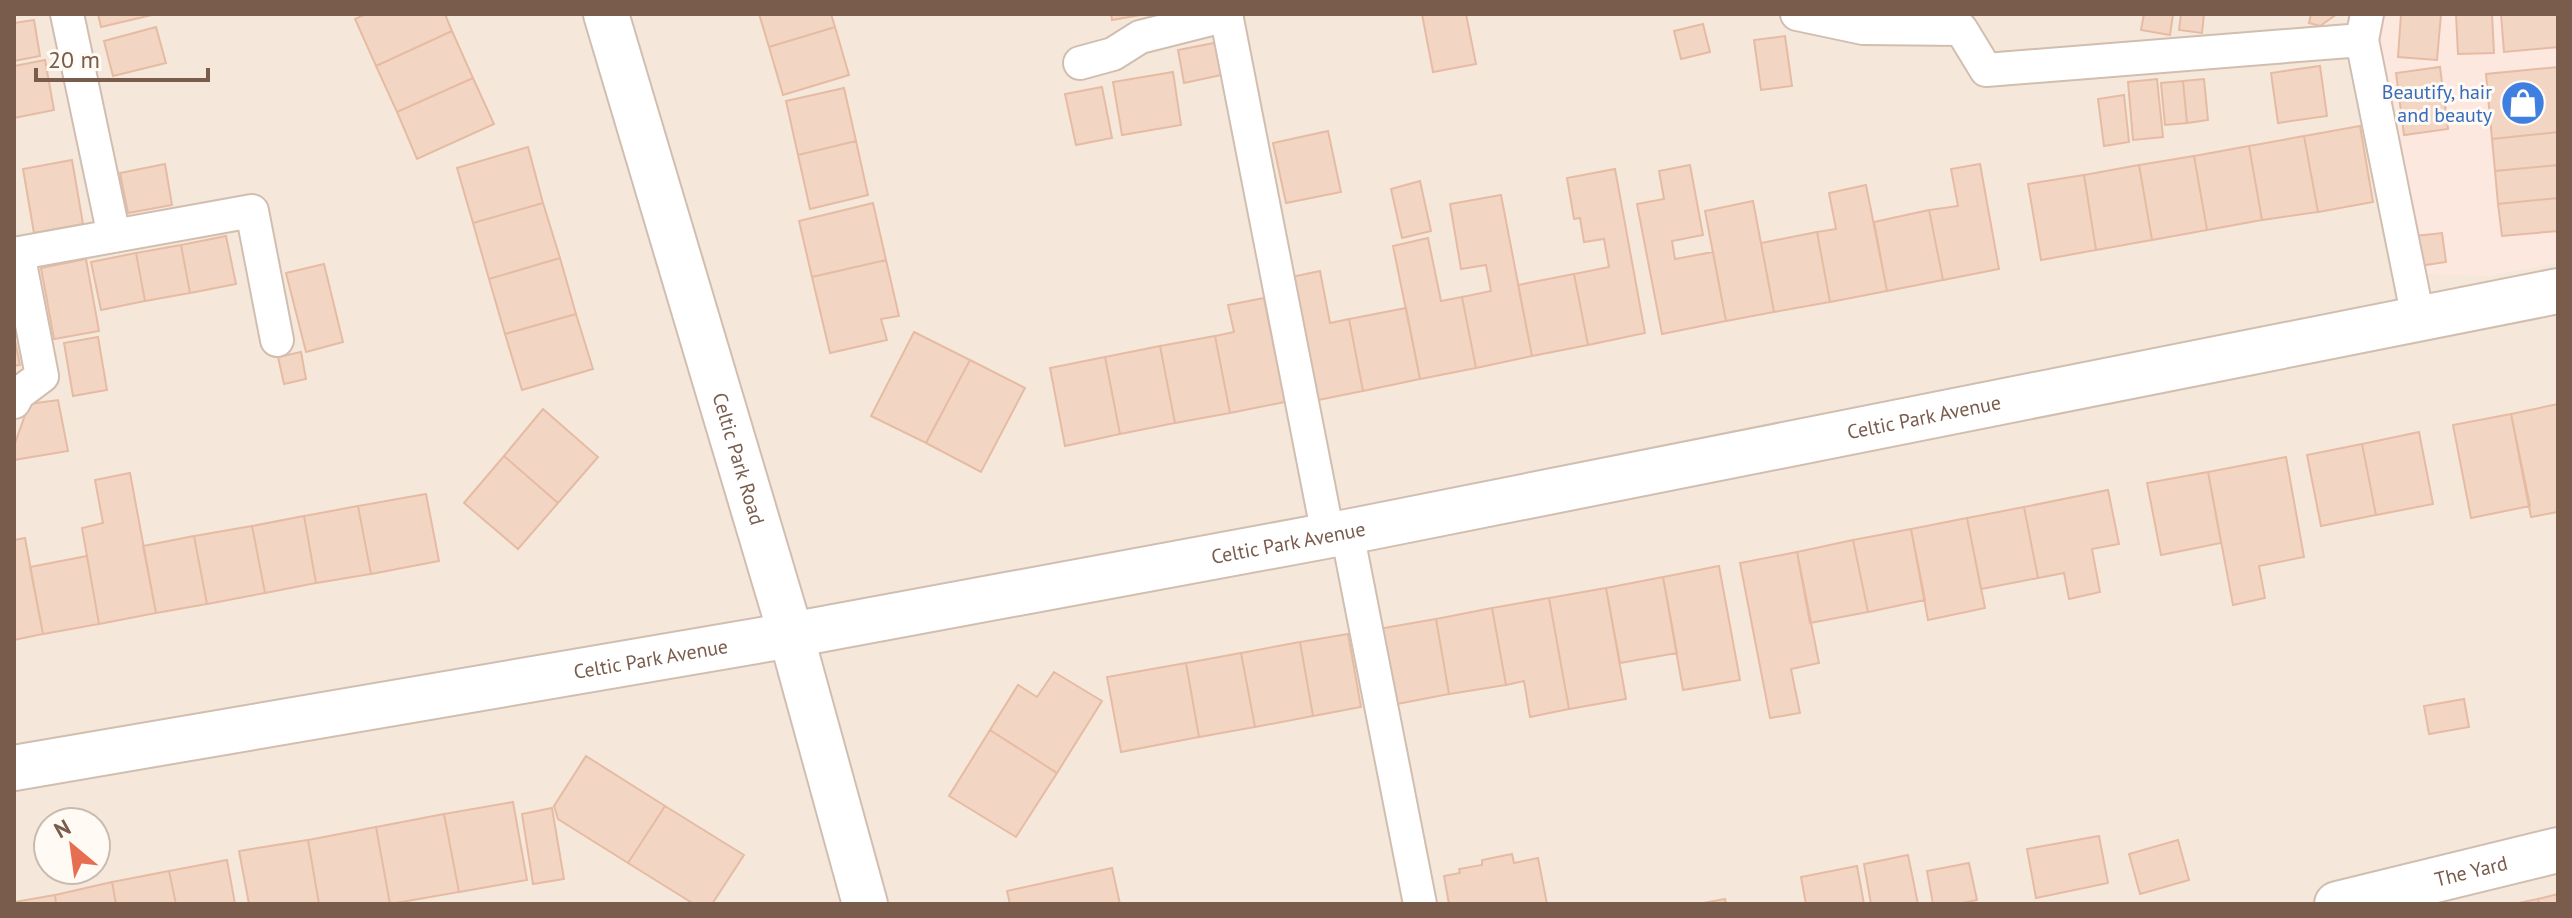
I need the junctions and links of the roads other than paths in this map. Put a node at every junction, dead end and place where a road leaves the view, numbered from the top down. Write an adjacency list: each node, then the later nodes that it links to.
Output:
1 (67, 14): 7 (lane)
2 (606, 14): 14 (street, Celtic Park Road)
3 (1797, 14): 5 (lane)
4 (1226, 15): 6 (lane); 13 (lane)
5 (2365, 27): 10 (lane)
6 (1080, 63)
7 (114, 236): 8 (lane); 11 (lane)
8 (16, 254): 12 (lane)
9 (2558, 291): 10 (street, Celtic Park Avenue)
10 (2418, 318): 13 (street, Celtic Park Avenue)
11 (277, 340)
12 (14, 402)
13 (1338, 534): 14 (street, Celtic Park Avenue); 18 (lane)
14 (791, 635): 15 (street, Celtic Park Avenue); 17 (street, Celtic Park Road)
15 (14, 768)
16 (2558, 850): 19 (street, The Yard)
17 (865, 904)
18 (1420, 904)
19 (2337, 904)

